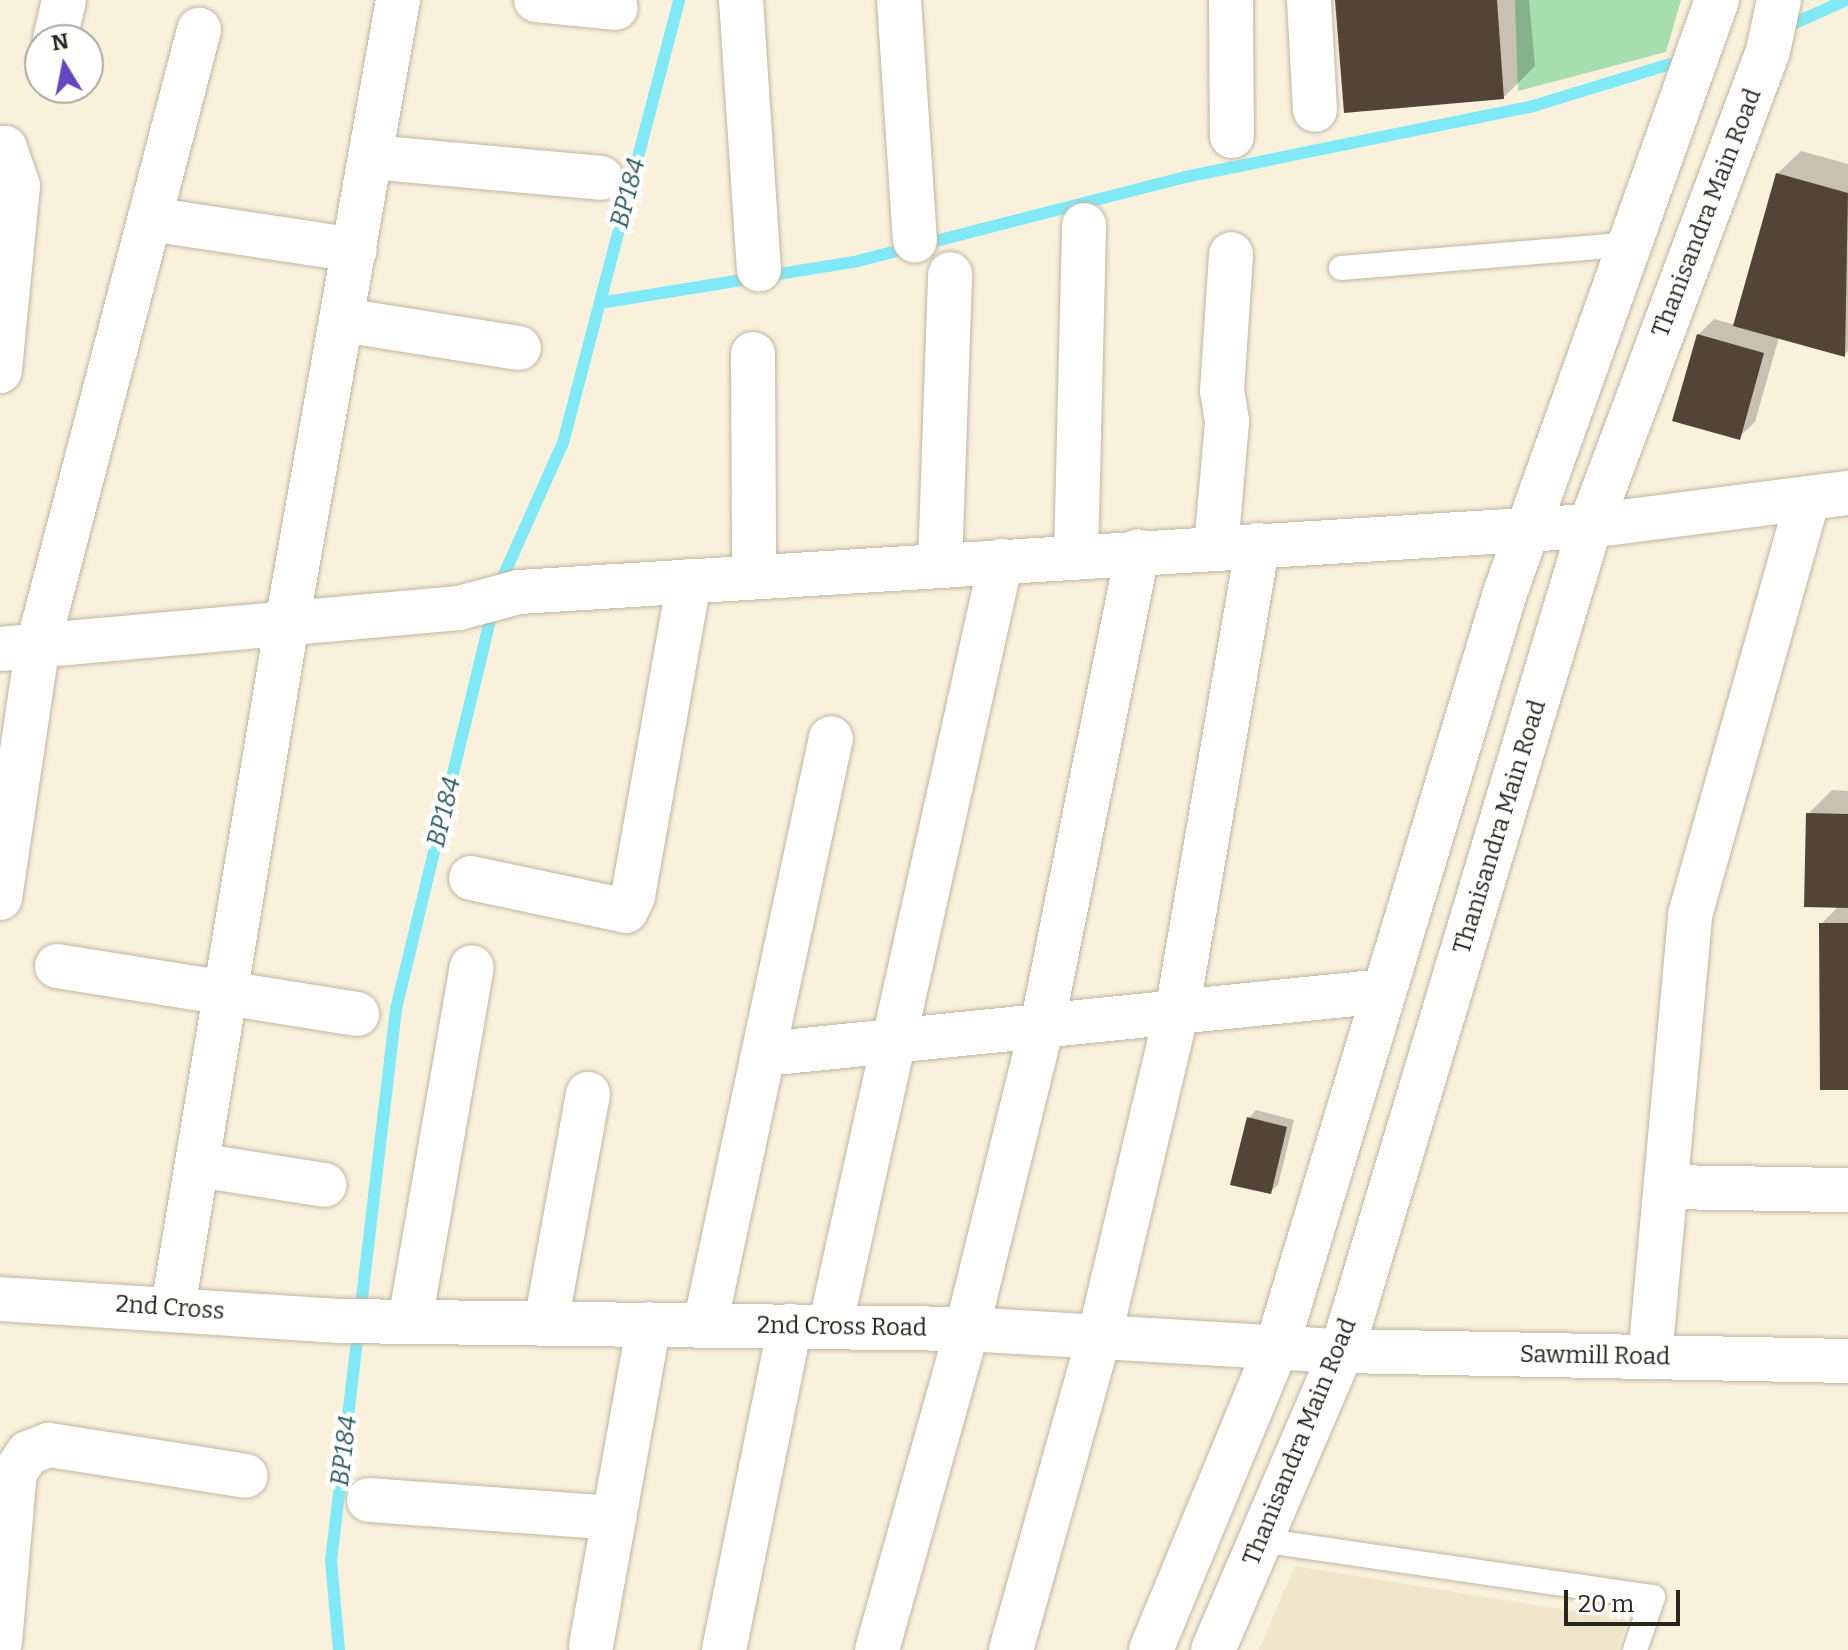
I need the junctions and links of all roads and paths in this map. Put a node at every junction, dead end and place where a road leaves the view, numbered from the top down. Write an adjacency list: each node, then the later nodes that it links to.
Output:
1 (64, 0): 11 (street)
2 (398, 0): 16 (street)
3 (536, 0): 10 (street)
4 (741, 0): 25 (street)
5 (899, 0): 20 (street)
6 (1231, 0): 14 (street)
7 (1309, 0): 13 (street)
8 (1717, 0): 21 (street)
9 (1779, 0): 32 (street, Thanisandra Main Road)
10 (616, 8)
11 (59, 24)
12 (199, 30): 18 (street)
13 (1315, 110)
14 (1232, 136)
15 (0, 148): 28 (street)
16 (371, 157): 17 (street); 22 (street)
17 (601, 178)
18 (150, 219): 22 (street); 42 (street)
19 (1084, 225): 36 (street)
20 (915, 240)
21 (1634, 244): 24 (lane); 33 (street)
22 (355, 250): 27 (street)
23 (1231, 254): 34 (street)
24 (1341, 268)
25 (759, 269)
26 (950, 274): 38 (street)
27 (342, 320): 29 (street); 41 (street)
28 (2, 345)
29 (519, 348)
30 (753, 354): 39 (street)
31 (1828, 495): 32 (street); 58 (street)
32 (1590, 526): 33 (street); 70 (street, Thanisandra Main Road)
33 (1529, 528): 34 (street); 48 (street)
34 (1237, 546): 35 (street); 50 (street)
35 (1138, 552): 36 (street); 52 (street)
36 (1076, 557): 37 (street)
37 (1001, 561): 38 (street); 53 (street)
38 (940, 565): 39 (street)
39 (754, 577): 40 (street)
40 (689, 581): 41 (street); 44 (street)
41 (287, 623): 42 (street); 49 (street)
42 (19, 647): 45 (street)
43 (831, 738): 54 (street)
44 (471, 878)
45 (0, 898)
46 (57, 966): 49 (street)
47 (472, 967): 62 (street)
48 (1384, 991): 50 (street); 69 (street)
49 (226, 996): 51 (street); 56 (street)
50 (1177, 1012): 52 (street); 68 (street)
51 (357, 1014)
52 (1042, 1026): 53 (street); 67 (street)
53 (897, 1040): 54 (street); 66 (street)
54 (765, 1054): 65 (street)
55 (588, 1094): 63 (street)
56 (197, 1165): 57 (street); 61 (street)
57 (324, 1185)
58 (1668, 1187): 59 (street); 71 (street)
59 (1848, 1190)
60 (0, 1299): 61 (street, 2nd Cross)
61 (173, 1307): 62 (street, 2nd Cross)
62 (376, 1321): 63 (street, 2nd Cross Road)
63 (546, 1323): 64 (street, 2nd Cross Road)
64 (649, 1324): 65 (street, 2nd Cross Road); 76 (street)
65 (705, 1325): 66 (street, 2nd Cross Road)
66 (810, 1327): 67 (street, 2nd Cross Road); 80 (street)
67 (967, 1329): 68 (street, 2nd Cross Road); 81 (street)
68 (1100, 1334): 69 (street, 2nd Cross Road); 82 (street)
69 (1278, 1343): 70 (street, 2nd Cross Road); 83 (street)
70 (1342, 1351): 71 (street, Sawmill Road); 77 (street, Thanisandra Main Road)
71 (1650, 1357): 72 (street, Sawmill Road)
72 (1848, 1361)
73 (246, 1476): 74 (street)
74 (6, 1494): 78 (street)
75 (369, 1500): 76 (street)
76 (614, 1518): 79 (street)
77 (1261, 1540): 84 (street, Thanisandra Main Road); 85 (lane)
78 (0, 1632)
79 (591, 1646)
80 (724, 1650)
81 (877, 1650)
82 (1011, 1650)
83 (1151, 1650)
84 (1213, 1650)
85 (1635, 1650)

